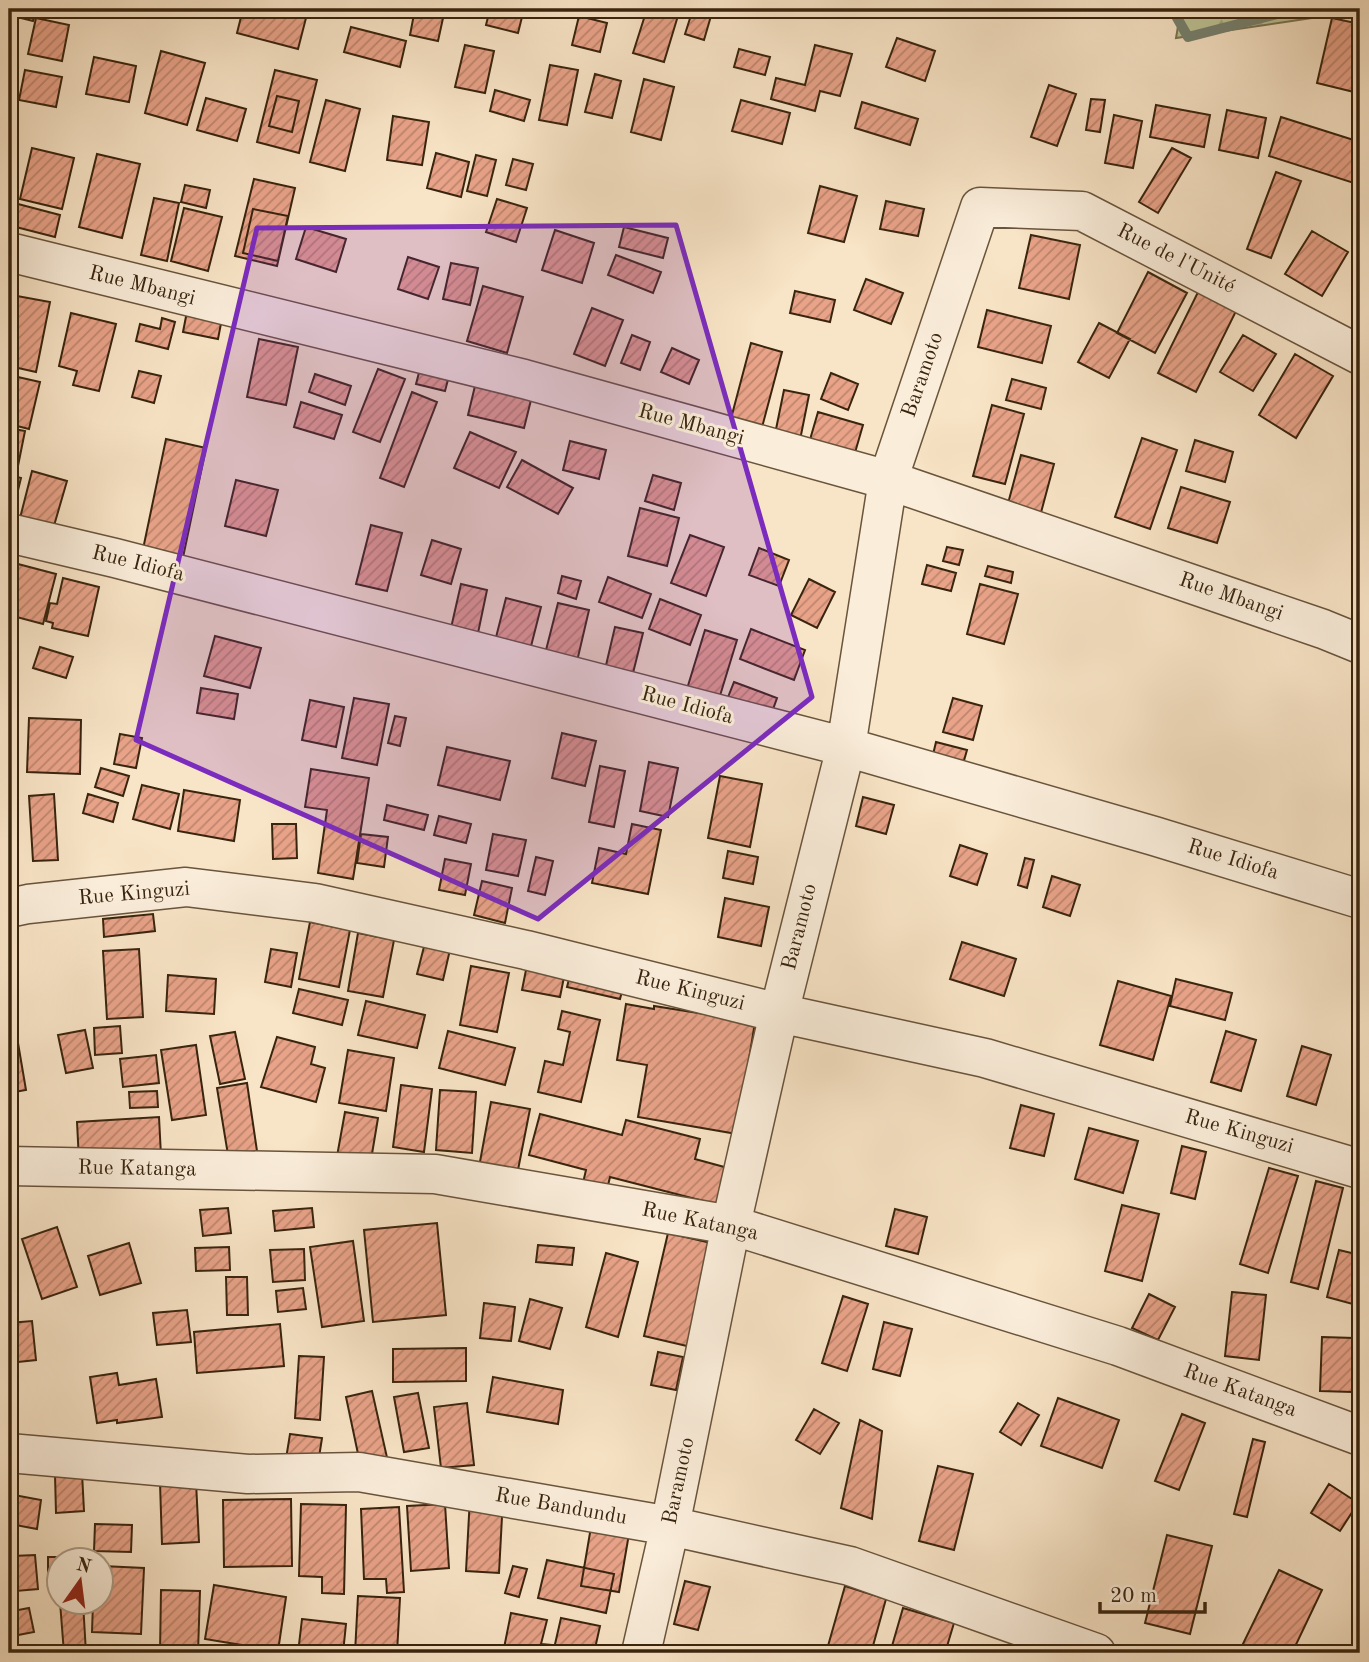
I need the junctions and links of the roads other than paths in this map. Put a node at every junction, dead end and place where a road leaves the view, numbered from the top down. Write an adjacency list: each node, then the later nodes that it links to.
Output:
1 (980, 207): 3 (street, Rue de l'Unité); 4 (street, Baramoto)
2 (9, 252): 4 (street, Rue Mbangi)
3 (1360, 355)
4 (888, 480): 6 (street, Rue Mbangi); 7 (street, Baramoto)
5 (9, 533): 7 (street, Rue Idiofa)
6 (1360, 644)
7 (846, 747): 8 (street, Rue Idiofa); 10 (street, Baramoto)
8 (1360, 900)
9 (9, 908): 10 (street, Rue Kinguzi)
10 (779, 1013): 12 (street, Rue Kinguzi); 13 (street, Baramoto)
11 (9, 1167): 13 (street, Rue Katanga)
12 (1360, 1169)
13 (731, 1225): 14 (street, Rue Katanga); 16 (street, Baramoto)
14 (1360, 1436)
15 (9, 1453): 16 (street, Rue Bandundu)
16 (670, 1525): 17 (street, Baramoto); 18 (street, Rue Bandundu)
17 (641, 1653)
18 (1096, 1653)

